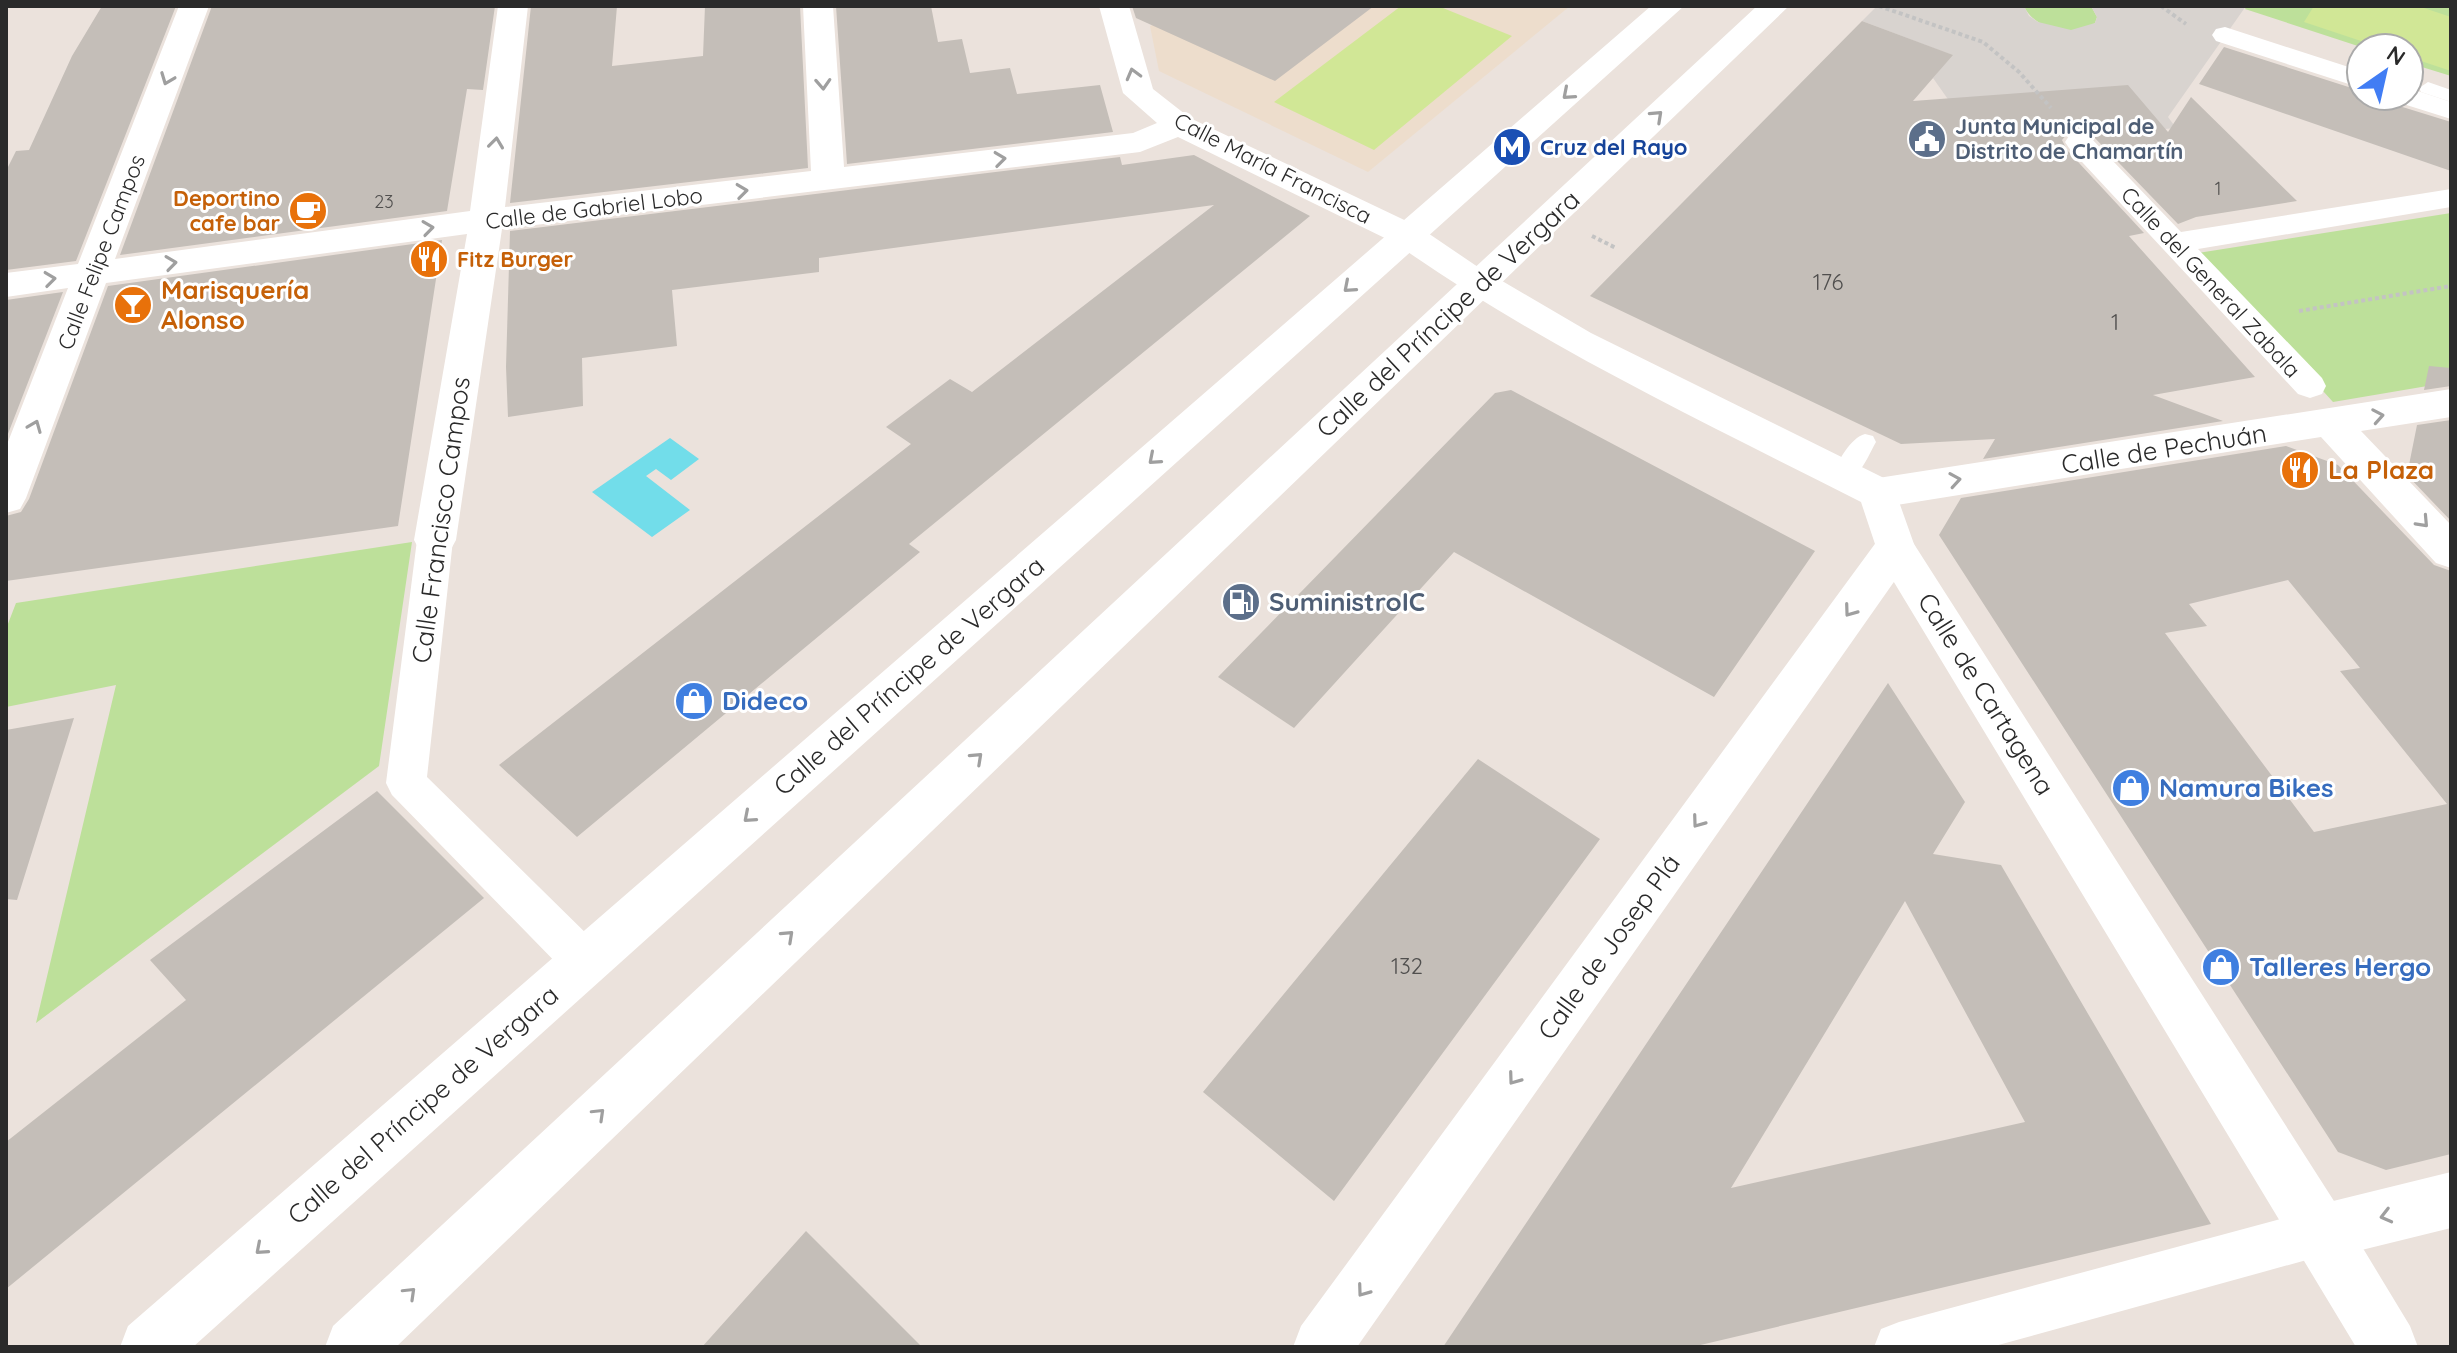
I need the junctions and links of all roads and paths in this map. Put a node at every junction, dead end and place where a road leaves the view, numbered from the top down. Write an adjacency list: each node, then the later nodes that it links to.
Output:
1 (194, 6): 24 (street, Calle Felipe Campos, one-way to 24)
2 (513, 6): 21 (street, Calle Francisco Campos, one-way to 2)
3 (818, 6): 19 (street, one-way to 19)
4 (1114, 6): 17 (street, Calle María Francisca, one-way to 4)
5 (1669, 6): 22 (street, Calle del Príncipe de Vergara, one-way to 22)
6 (1774, 6): 26 (street, Calle del Príncipe de Vergara, one-way to 6)
7 (1879, 6): 15 (path)
8 (2225, 35): 9 (street)
9 (2345, 75)
10 (2451, 83): 11 (lane)
11 (2425, 87)
12 (2425, 88): 14 (lane)
13 (2425, 89): 16 (street)
14 (2451, 96)
15 (2051, 108)
16 (2451, 111)
17 (1179, 125): 19 (street, Calle de Gabriel Lobo, one-way to 17); 22 (street, Calle María Francisca)
18 (2079, 142): 23 (street, Calle del General Zabala)
19 (828, 181): 21 (street, Calle de Gabriel Lobo, one-way to 19)
20 (2451, 198): 23 (street)
21 (486, 220): 24 (street, Calle de Gabriel Lobo, one-way to 21); 35 (street, Calle Francisco Campos)
22 (1407, 235): 26 (street); 38 (street, Calle del Príncipe de Vergara, one-way to 38)
23 (2175, 243): 28 (street, Calle del General Zabala)
24 (93, 274): 25 (street, Calle de Gabriel Lobo, one-way to 24); 34 (street, Calle Felipe Campos, one-way to 24)
25 (6, 285)
26 (1478, 285): 33 (street); 41 (street, Calle del Príncipe de Vergara, one-way to 26)
27 (2451, 286): 28 (path)
28 (2247, 320): 29 (street, Calle del General Zabala)
29 (2310, 386)
30 (2451, 403): 31 (street, Calle de Pechuán, one-way to 30)
31 (2331, 424): 33 (street, Calle de Pechuán, one-way to 31); 37 (street, one-way to 37)
32 (1865, 442): 33 (lane)
33 (1860, 484): 36 (street, Calle de Cartagena)
34 (6, 498)
35 (435, 540): 38 (street, Calle Francisco Campos)
36 (1895, 548): 40 (street, Calle de Cartagena); 43 (street, Calle de Josep Plá, one-way to 43)
37 (2451, 552)
38 (585, 962): 42 (street, Calle del Príncipe de Vergara, one-way to 42)
39 (2451, 1200): 40 (street, one-way to 40)
40 (2321, 1232): 44 (street); 45 (street, Calle de Cartagena)
41 (360, 1345)
42 (149, 1347)
43 (1322, 1347)
44 (1899, 1347)
45 (2389, 1347)

